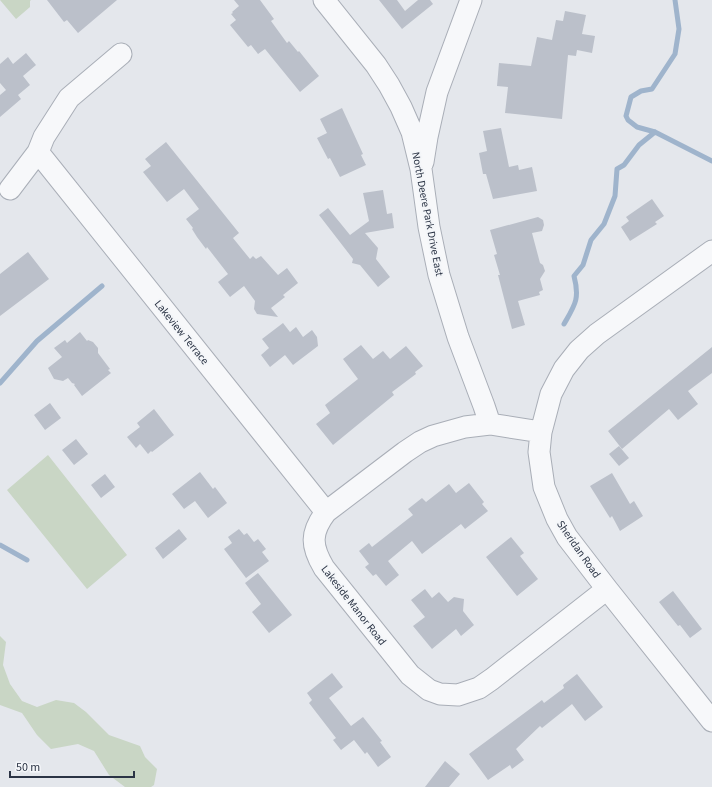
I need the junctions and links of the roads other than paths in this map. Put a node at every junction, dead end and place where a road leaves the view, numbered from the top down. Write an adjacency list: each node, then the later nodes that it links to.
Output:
1 (324, 0): 5 (street, North Deere Park Drive East)
2 (471, 0): 5 (street)
3 (121, 54): 4 (street)
4 (38, 152): 6 (street); 10 (street, Lakeview Terrace)
5 (422, 169): 8 (street, North Deere Park Drive East)
6 (10, 189)
7 (712, 250): 9 (street, Sheridan Road)
8 (490, 424): 9 (street, Lakeside Manor Road); 10 (street, Lakeside Manor Road)
9 (541, 432): 11 (street, Sheridan Road)
10 (326, 512): 11 (street, Lakeside Manor Road)
11 (607, 589): 12 (street, Sheridan Road)
12 (705, 698): 13 (street, Sheridan Road)
13 (712, 721)

